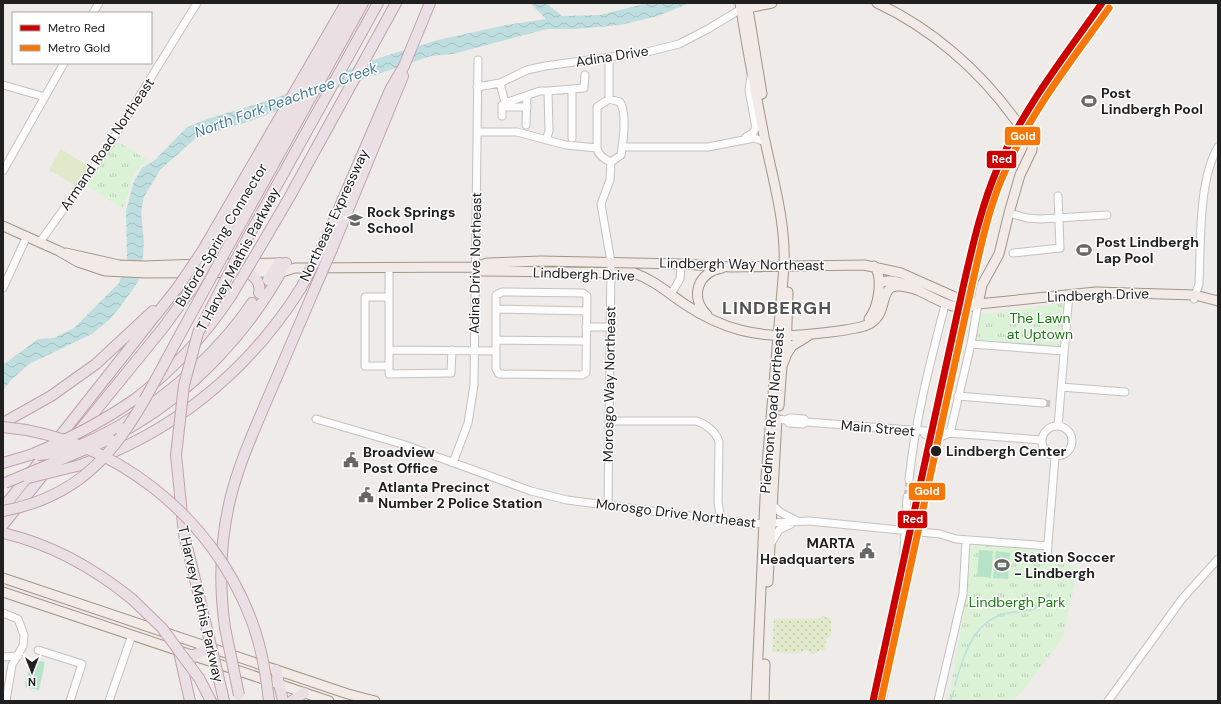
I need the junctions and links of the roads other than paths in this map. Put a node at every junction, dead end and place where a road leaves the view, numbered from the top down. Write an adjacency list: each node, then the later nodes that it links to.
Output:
1 (99, 3): 12 (street)
2 (197, 3): 47 (street, Armand Road Northeast)
3 (346, 3): 62 (highway, Buford-Spring Connector, bridge)
4 (355, 3): 118 (highway, Buford-Spring Connector, bridge)
5 (363, 3): 114 (highway, bridge)
6 (378, 3): 142 (highway, T Harvey Mathis Parkway, bridge)
7 (396, 3): 104 (highway, bridge)
8 (430, 3): 16 (highway, Northeast Expressway)
9 (772, 3): 11 (main road)
10 (877, 3): 42 (main road)
11 (744, 6): 13 (street, Adina Drive); 17 (main road, Piedmont Road Northeast); 56 (main road, Piedmont Road Northeast)
12 (94, 12)
13 (609, 58): 19 (street, Adina Drive); 26 (street)
14 (478, 60): 21 (street, Adina Drive Northeast)
15 (63, 64): 25 (street)
16 (404, 66): 48 (highway, Northeast Expressway); 48 (highway, T Harvey Mathis Parkway)
17 (752, 72): 34 (street); 35 (main road, Piedmont Road Northeast)
18 (585, 75): 22 (street)
19 (500, 83): 21 (street, Adina Drive); 27 (street)
20 (3, 85): 25 (street)
21 (477, 87): 31 (street, Adina Drive Northeast)
22 (572, 89): 23 (street); 32 (street)
23 (548, 91): 24 (street); 33 (street)
24 (527, 96): 27 (street); 28 (street)
25 (45, 97): 40 (street)
26 (609, 99): 36 (street); 38 (street)
27 (504, 103): 28 (street); 29 (street)
28 (527, 107): 30 (street)
29 (502, 116)
30 (526, 125)
31 (477, 132): 33 (street); 54 (street, Adina Drive Northeast)
32 (572, 138)
33 (546, 140): 38 (street)
34 (736, 141): 35 (street); 36 (street)
35 (766, 142): 56 (main road, Piedmont Road Northeast)
36 (622, 147): 39 (street)
37 (1218, 147): 69 (street)
38 (598, 148): 39 (street)
39 (611, 162): 50 (street, Morosgo Way Northeast)
40 (3, 171)
41 (1058, 196): 44 (street)
42 (1009, 213): 44 (street); 71 (main road)
43 (1106, 215): 44 (street)
44 (1058, 218): 49 (street)
45 (3, 226): 46 (main road)
46 (26, 236): 47 (main road); 63 (street)
47 (40, 242): 57 (main road)
48 (327, 248): 109 (highway, Northeast Expressway, bridge); 143 (highway, T Harvey Mathis Parkway, bridge)
49 (1013, 253)
50 (611, 262): 51 (main road, Lindbergh Way Northeast); 54 (main road, Lindbergh Way Northeast); 60 (street, Morosgo Way Northeast)
51 (679, 263): 55 (main road, Lindbergh Way Northeast); 65 (street)
52 (874, 266): 56 (main road, Lindbergh Way Northeast); 61 (main road); 71 (main road, Lindbergh Drive)
53 (389, 267): 54 (main road); 58 (main road); 68 (street)
54 (476, 267): 60 (main road, Lindbergh Drive); 86 (street, Adina Drive Northeast)
55 (731, 267): 56 (main road, Lindbergh Way Northeast); 75 (main road)
56 (787, 267): 80 (main road, Piedmont Road Northeast)
57 (113, 268): 58 (main road); 59 (main road)
58 (283, 268): 59 (main road); 66 (highway); 109 (highway, bridge)
59 (246, 271): 66 (highway)
60 (610, 272): 65 (main road, Lindbergh Drive); 78 (street, Morosgo Way Northeast)
61 (880, 284): 64 (main road, Lindbergh Drive); 77 (main road)
62 (178, 287): 98 (highway); 113 (highway, Buford-Spring Connector)
63 (3, 288)
64 (918, 290): 72 (main road, Lindbergh Drive); 77 (main road, Lindbergh Drive)
65 (669, 292): 75 (main road, Lindbergh Drive)
66 (259, 293): 104 (highway, bridge)
67 (1069, 294): 69 (main road, Lindbergh Drive); 71 (main road, Lindbergh Drive); 88 (street)
68 (389, 297): 84 (street); 90 (street)
69 (1195, 297): 70 (main road, Lindbergh Drive)
70 (1218, 301)
71 (974, 304): 72 (main road, Lindbergh Drive); 83 (street)
72 (949, 306): 101 (street)
73 (496, 309): 74 (street); 74 (street); 81 (street)
74 (587, 311): 76 (street)
75 (718, 324): 80 (main road, Lindbergh Drive)
76 (586, 326): 78 (street); 82 (street)
77 (862, 326): 79 (main road, Lindbergh Drive)
78 (609, 327): 97 (street, Morosgo Way Northeast)
79 (814, 334): 80 (main road, Lindbergh Drive); 89 (main road)
80 (782, 335): 89 (main road, Piedmont Road Northeast); 117 (main road, Piedmont Road Northeast)
81 (496, 340): 82 (street); 87 (street)
82 (586, 342): 87 (street)
83 (971, 344): 88 (street); 93 (street)
84 (389, 350): 85 (street); 90 (street)
85 (452, 350): 86 (street); 90 (street)
86 (474, 350): 87 (street); 107 (street, Adina Drive Northeast)
87 (496, 351)
88 (1064, 351): 91 (street)
89 (786, 356): 96 (main road, Piedmont Road Northeast)
90 (389, 366)
91 (1061, 387): 92 (street); 99 (street)
92 (1125, 392)
93 (958, 396): 94 (street); 102 (street)
94 (1043, 403)
95 (316, 419): 107 (street, Morosgo Drive Northeast)
96 (782, 420): 101 (street, Main Street); 111 (main road, Piedmont Road Northeast)
97 (609, 421): 112 (street, Morosgo Way Northeast); 115 (street)
98 (3, 423)
99 (1058, 426): 103 (street); 105 (street)
100 (3, 427): 150 (highway, bridge)
101 (915, 431): 102 (street, Main Street); 108 (street)
102 (950, 433): 103 (street)
103 (1041, 440): 105 (street)
104 (30, 455): 106 (highway)
105 (1055, 457): 123 (street)
106 (3, 463)
107 (453, 463): 112 (street, Morosgo Drive Northeast)
108 (909, 480)
109 (4, 483)
110 (907, 497): 119 (street)
111 (772, 504): 116 (street); 117 (main road, Piedmont Road Northeast)
112 (608, 506): 115 (street, Morosgo Drive Northeast)
113 (3, 508)
114 (3, 511)
115 (721, 520): 117 (street, Morosgo Drive Northeast)
116 (799, 522): 117 (street, Morosgo Drive Northeast); 119 (street, Morosgo Drive Northeast); 122 (street)
117 (768, 523): 122 (main road, Piedmont Road Northeast); 155 (main road, Piedmont Road Northeast)
118 (3, 525)
119 (904, 530): 121 (street, Morosgo Drive Northeast); 157 (street)
120 (3, 533): 149 (highway, bridge)
121 (966, 540): 123 (street, Morosgo Drive Northeast); 158 (street)
122 (770, 545): 156 (main road, Piedmont Road Northeast)
123 (1048, 546): 124 (street)
124 (1047, 556)
125 (1218, 560): 144 (street)
126 (3, 578): 132 (main road)
127 (3, 592): 129 (main road)
128 (3, 598): 129 (main road)
129 (30, 601): 131 (main road)
130 (3, 612): 135 (street)
131 (132, 635): 134 (main road); 147 (street)
132 (208, 648): 136 (highway); 138 (main road)
133 (38, 650): 146 (street)
134 (179, 652): 136 (main road); 139 (highway)
135 (18, 656): 137 (street); 145 (street)
136 (192, 656): 139 (highway); 140 (main road)
137 (3, 657)
138 (276, 670): 140 (highway); 154 (main road)
139 (184, 678): 148 (highway)
140 (279, 684): 141 (main road); 151 (highway)
141 (304, 693): 152 (highway); 153 (main road)
142 (223, 697)
143 (240, 698)
144 (1111, 700)
145 (6, 701)
146 (70, 701)
147 (109, 701)
148 (190, 701)
149 (211, 701)
150 (269, 701)
151 (283, 701)
152 (292, 701)
153 (329, 701)
154 (375, 701)
155 (756, 701)
156 (764, 701)
157 (882, 701)
158 (938, 701)

